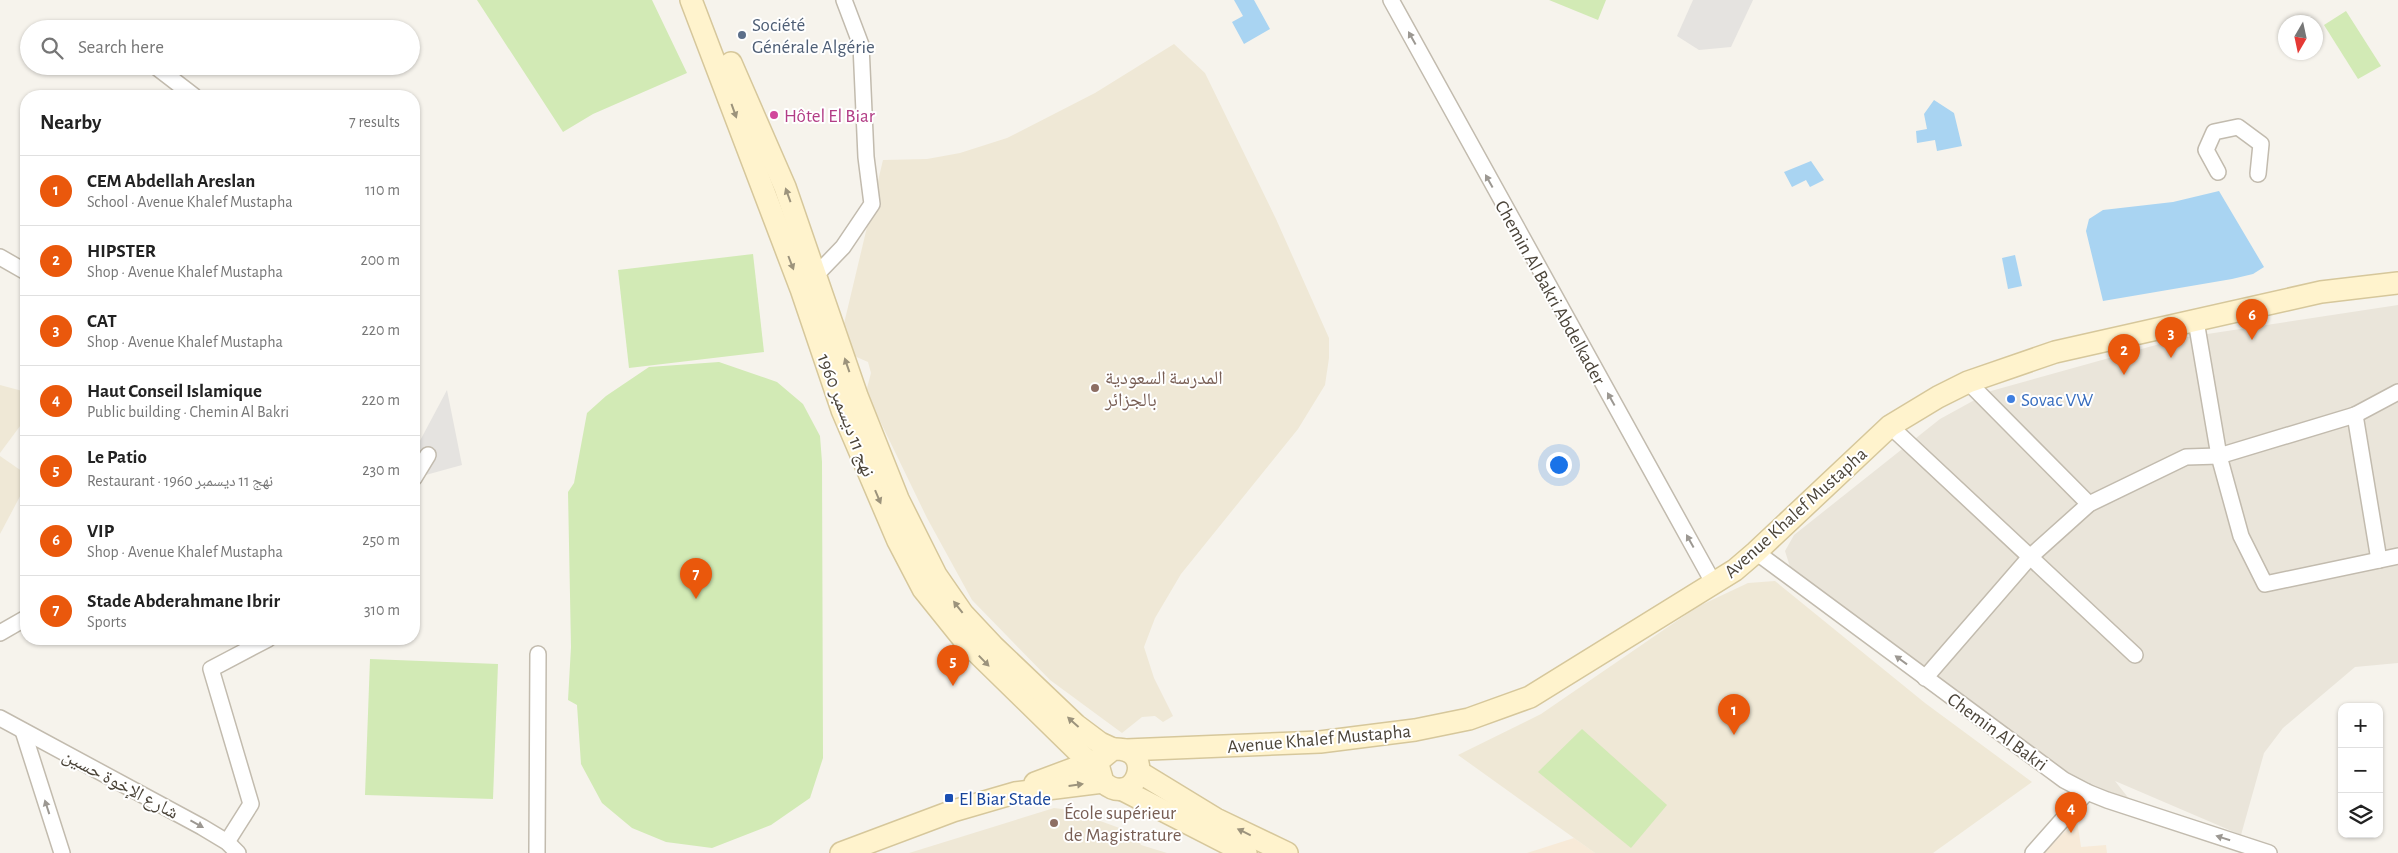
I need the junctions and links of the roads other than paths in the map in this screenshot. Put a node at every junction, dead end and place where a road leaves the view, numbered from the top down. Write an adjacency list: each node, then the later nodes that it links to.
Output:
1 (691, 0): 36 (main road, نهج 11 ديسمبر 1960, one-way to 36)
2 (706, 0): 11 (main road, نهج 11 ديسمبر 1960, one-way to 2)
3 (844, 0): 11 (street)
4 (1391, 0): 26 (street, Chemin Al Bakri Abdelkader, one-way to 4)
5 (167, 75): 6 (street)
6 (186, 90)
7 (2218, 172): 8 (street)
8 (2258, 174)
9 (0, 257): 10 (street)
10 (20, 269)
11 (816, 275): 36 (main road, نهج 11 ديسمبر 1960, one-way to 11)
12 (2398, 283): 13 (main road, Avenue Khalef Mustapha)
13 (2196, 321): 14 (main road, Avenue Khalef Mustapha); 19 (street)
14 (1968, 382): 17 (main road, Avenue Khalef Mustapha); 21 (street)
15 (2398, 392): 16 (street)
16 (2355, 415): 19 (street); 25 (street)
17 (1890, 426): 22 (main road, Avenue Khalef Mustapha); 24 (street)
18 (428, 455): 20 (street)
19 (2219, 456): 21 (street); 25 (street)
20 (420, 468)
21 (2090, 504): 24 (street)
22 (1756, 552): 26 (main road, Avenue Khalef Mustapha); 32 (street, Chemin Al Bakri, one-way to 22)
23 (2398, 556): 25 (street)
24 (2030, 557): 31 (street); 32 (street)
25 (2379, 560)
26 (1714, 584): 35 (main road, Avenue Khalef Mustapha)
27 (20, 621): 28 (street)
28 (0, 633)
29 (257, 645): 39 (street)
30 (538, 654): 42 (street)
31 (2135, 655)
32 (1925, 678): 38 (street, Chemin Al Bakri)
33 (0, 718): 34 (street, شارع الإخوة حسين)
34 (23, 731): 39 (street, شارع الإخوة حسين, one-way to 39); 40 (street, one-way to 34)
35 (1199, 748): 36 (main road, Avenue Khalef Mustapha); 37 (main road, Avenue Khalef Mustapha)
36 (1107, 766): 37 (main road); 43 (main road, Avenue Khalef Mustapha); 44 (main road, نهج 11 ديسمبر 1960)
37 (1139, 771): 45 (main road, one-way to 37)
38 (2087, 792): 46 (street); 47 (street, Chemin Al Bakri, one-way to 38)
39 (226, 842): 41 (street, شارع الإخوة حسين)
40 (62, 853)
41 (238, 853)
42 (537, 853)
43 (841, 853)
44 (1246, 853)
45 (1288, 853)
46 (2033, 853)
47 (2270, 853)

